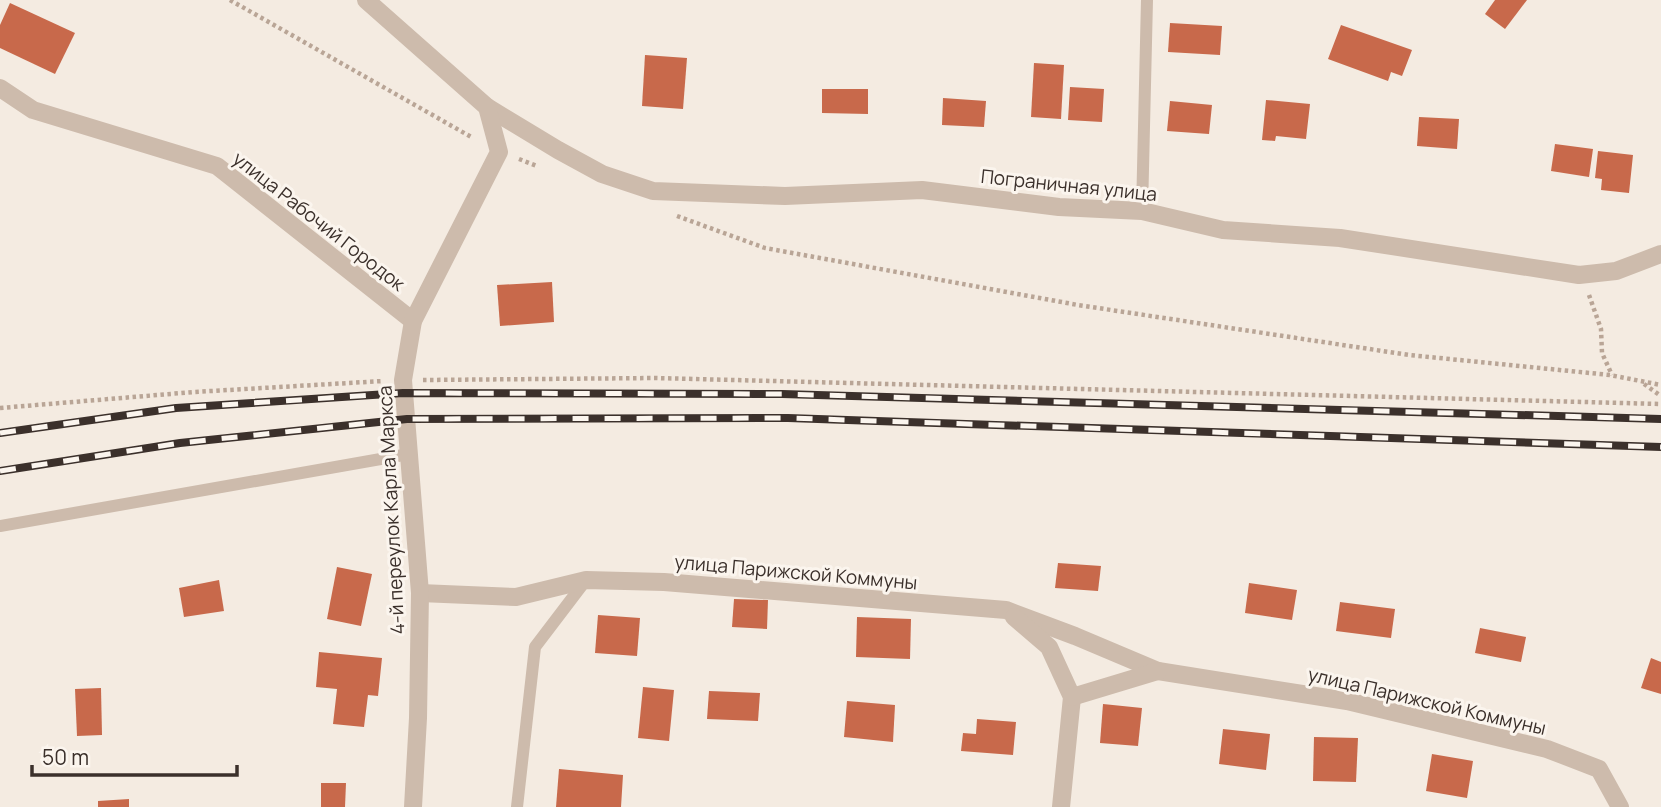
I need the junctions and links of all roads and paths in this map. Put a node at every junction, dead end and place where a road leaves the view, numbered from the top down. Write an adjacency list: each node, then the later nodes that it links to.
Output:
1 (230, 0): 6 (path)
2 (366, 0): 5 (street, Пограничная улица)
3 (1147, 0): 8 (lane)
4 (0, 88): 12 (street, улица Рабочий Городок)
5 (487, 107): 6 (street); 8 (street, Пограничная улица)
6 (499, 152): 7 (path); 12 (street, 4-й переулок Карла Маркса)
7 (550, 170)
8 (1142, 211): 11 (street, Пограничная улица)
9 (676, 216): 13 (path)
10 (1661, 254): 11 (street, Пограничная улица)
11 (1579, 275): 13 (path)
12 (413, 321): 14 (street, 4-й переулок Карла Маркса)
13 (1611, 375): 15 (path); 16 (path)
14 (403, 380): 17 (path); 18 (path); 19 (street, 4-й переулок Карла Маркса)
15 (1661, 385)
16 (1661, 396)
17 (1661, 404)
18 (0, 408)
19 (410, 454): 20 (lane); 22 (street, 4-й переулок Карла Маркса)
20 (0, 526)
21 (586, 580): 22 (street, улица Парижской Коммуны); 23 (street, улица Парижской Коммуны); 27 (lane)
22 (420, 593): 26 (street, 4-й переулок Карла Маркса)
23 (1006, 610): 24 (street, улица Парижской Коммуны); 25 (street)
24 (1158, 671): 25 (street, улица Парижской Коммуны); 29 (street, улица Парижской Коммуны)
25 (1072, 697): 28 (street)
26 (413, 807)
27 (517, 807)
28 (1061, 807)
29 (1620, 807)

